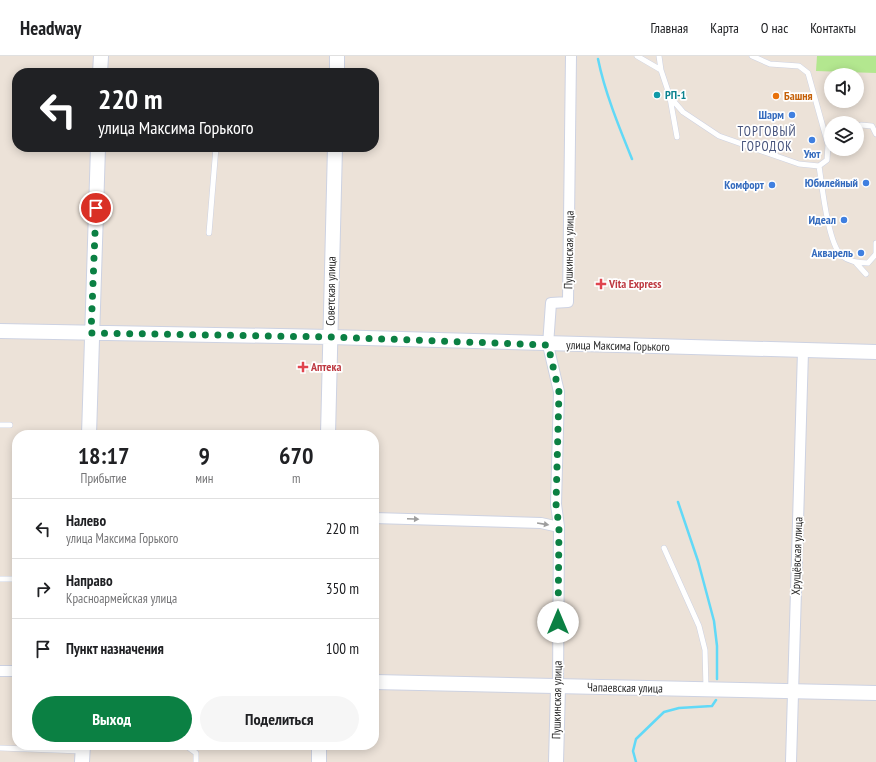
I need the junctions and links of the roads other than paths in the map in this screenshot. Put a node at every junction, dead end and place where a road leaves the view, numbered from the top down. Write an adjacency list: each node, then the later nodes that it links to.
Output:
1 (101, 56): 7 (main road)
2 (337, 56): 8 (main road)
3 (571, 56): 27 (street, Пушкинская улица)
4 (637, 56): 9 (lane)
5 (659, 56): 9 (lane)
6 (752, 56): 11 (lane)
7 (100, 68)
8 (337, 68)
9 (661, 70): 10 (lane)
10 (670, 97): 14 (lane); 19 (lane)
11 (824, 125)
12 (864, 125): 13 (lane)
13 (876, 134)
14 (677, 137)
15 (98, 152): 25 (main road)
16 (216, 152): 20 (lane)
17 (335, 152): 26 (main road, Советская улица)
18 (828, 156): 19 (lane)
19 (819, 166): 22 (lane)
20 (209, 233)
21 (876, 243): 22 (lane)
22 (856, 264): 23 (lane)
23 (866, 274)
24 (0, 331): 25 (main road, улица Максима Горького)
25 (91, 333): 26 (main road, улица Максима Горького); 32 (main road)
26 (330, 337): 27 (main road, улица Максима Горького); 33 (main road, Советская улица)
27 (548, 345): 28 (main road, улица Максима Горького); 35 (street, Пушкинская улица)
28 (804, 351): 29 (main road, улица Максима Горького); 44 (street, Хрущёвская улица)
29 (876, 352)
30 (0, 425): 31 (lane)
31 (10, 425)
32 (89, 430)
33 (328, 430)
34 (379, 518): 35 (street, one-way to 35)
35 (559, 527): 42 (street, Пушкинская улица)
36 (664, 548): 43 (lane)
37 (0, 579): 38 (lane)
38 (12, 579)
39 (0, 671): 40 (street)
40 (12, 671)
41 (379, 682): 42 (main road, Чапаевская улица)
42 (558, 687): 43 (main road, Чапаевская улица); 54 (main road, Пушкинская улица)
43 (706, 689): 44 (main road, Чапаевская улица)
44 (793, 691): 45 (main road, Чапаевская улица); 55 (street, Хрущёвская улица)
45 (876, 693)
46 (0, 748): 47 (lane)
47 (12, 749)
48 (33, 750): 51 (lane)
49 (192, 750): 52 (lane)
50 (319, 750): 53 (main road)
51 (82, 753)
52 (196, 762)
53 (319, 762)
54 (556, 762)
55 (791, 762)

